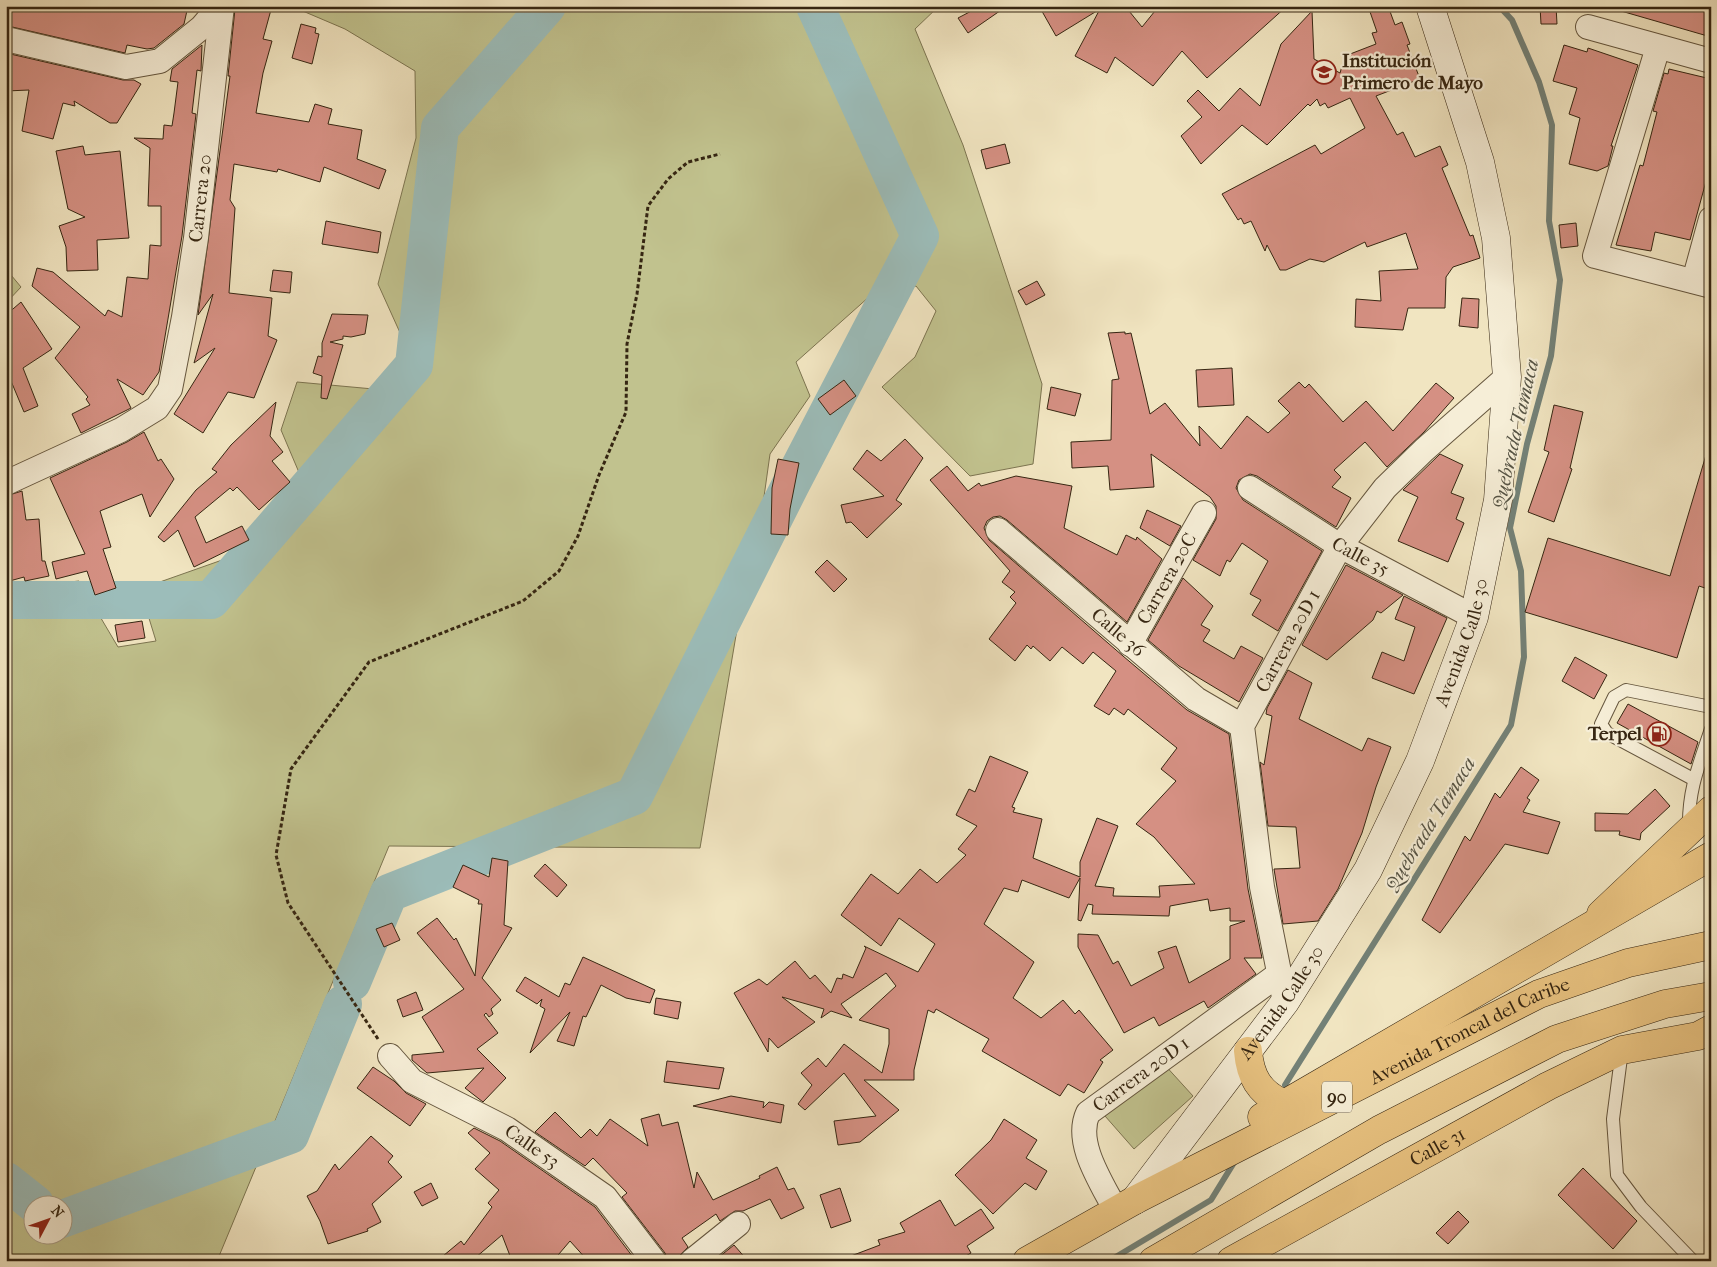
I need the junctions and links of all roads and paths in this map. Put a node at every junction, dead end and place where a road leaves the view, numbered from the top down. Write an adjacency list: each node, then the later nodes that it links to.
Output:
1 (221, 6): 4 (street); 11 (street, Carrera 20)
2 (1430, 6): 10 (main road, Avenida Calle 30)
3 (1588, 27): 5 (street)
4 (6, 39)
5 (1658, 47): 6 (street); 9 (street)
6 (1711, 61)
7 (720, 154): 35 (path)
8 (1711, 219): 9 (street)
9 (1702, 284)
10 (1507, 377): 15 (street, Carrera 20D 1); 16 (main road, Avenida Calle 30)
11 (6, 483)
12 (1250, 488): 15 (street, Calle 35)
13 (1204, 512): 17 (street, Carrera 20C)
14 (998, 530): 17 (street, Calle 36)
15 (1340, 546): 16 (street, Calle 35); 19 (street, Carrera 20D 1)
16 (1474, 617): 29 (main road, Avenida Calle 30)
17 (1130, 644): 19 (street, Calle 36)
18 (1711, 707): 21 (lane)
19 (1242, 726): 27 (street)
20 (1711, 729): 21 (lane)
21 (1693, 779): 23 (lane)
22 (1711, 810): 23 (main road)
23 (1689, 830): 25 (main road)
24 (1711, 856): 25 (main road)
25 (1587, 928): 36 (main road)
26 (1711, 945): 37 (main road, Avenida Troncal del Caribe / 90)
27 (1280, 974): 29 (street); 37 (street, Carrera 20D 1)
28 (1711, 996): 42 (main road)
29 (1285, 1002): 34 (main road, Avenida Calle 30)
30 (1711, 1029): 32 (main road, Calle 31)
31 (1711, 1039): 32 (main road, Calle 31)
32 (1650, 1045): 33 (main road, Calle 31)
33 (1622, 1050): 43 (main road, Calle 31); 44 (lane)
34 (1248, 1051): 36 (main road); 37 (main road, Avenida Calle 30)
35 (390, 1056): 39 (street, Calle 53)
36 (1282, 1103): 37 (main road)
37 (1125, 1205): 41 (main road, Avenida Troncal del Caribe / 90)
38 (738, 1224): 40 (street)
39 (654, 1261)
40 (692, 1261)
41 (1027, 1261)
42 (1153, 1261)
43 (1231, 1261)
44 (1693, 1261)

